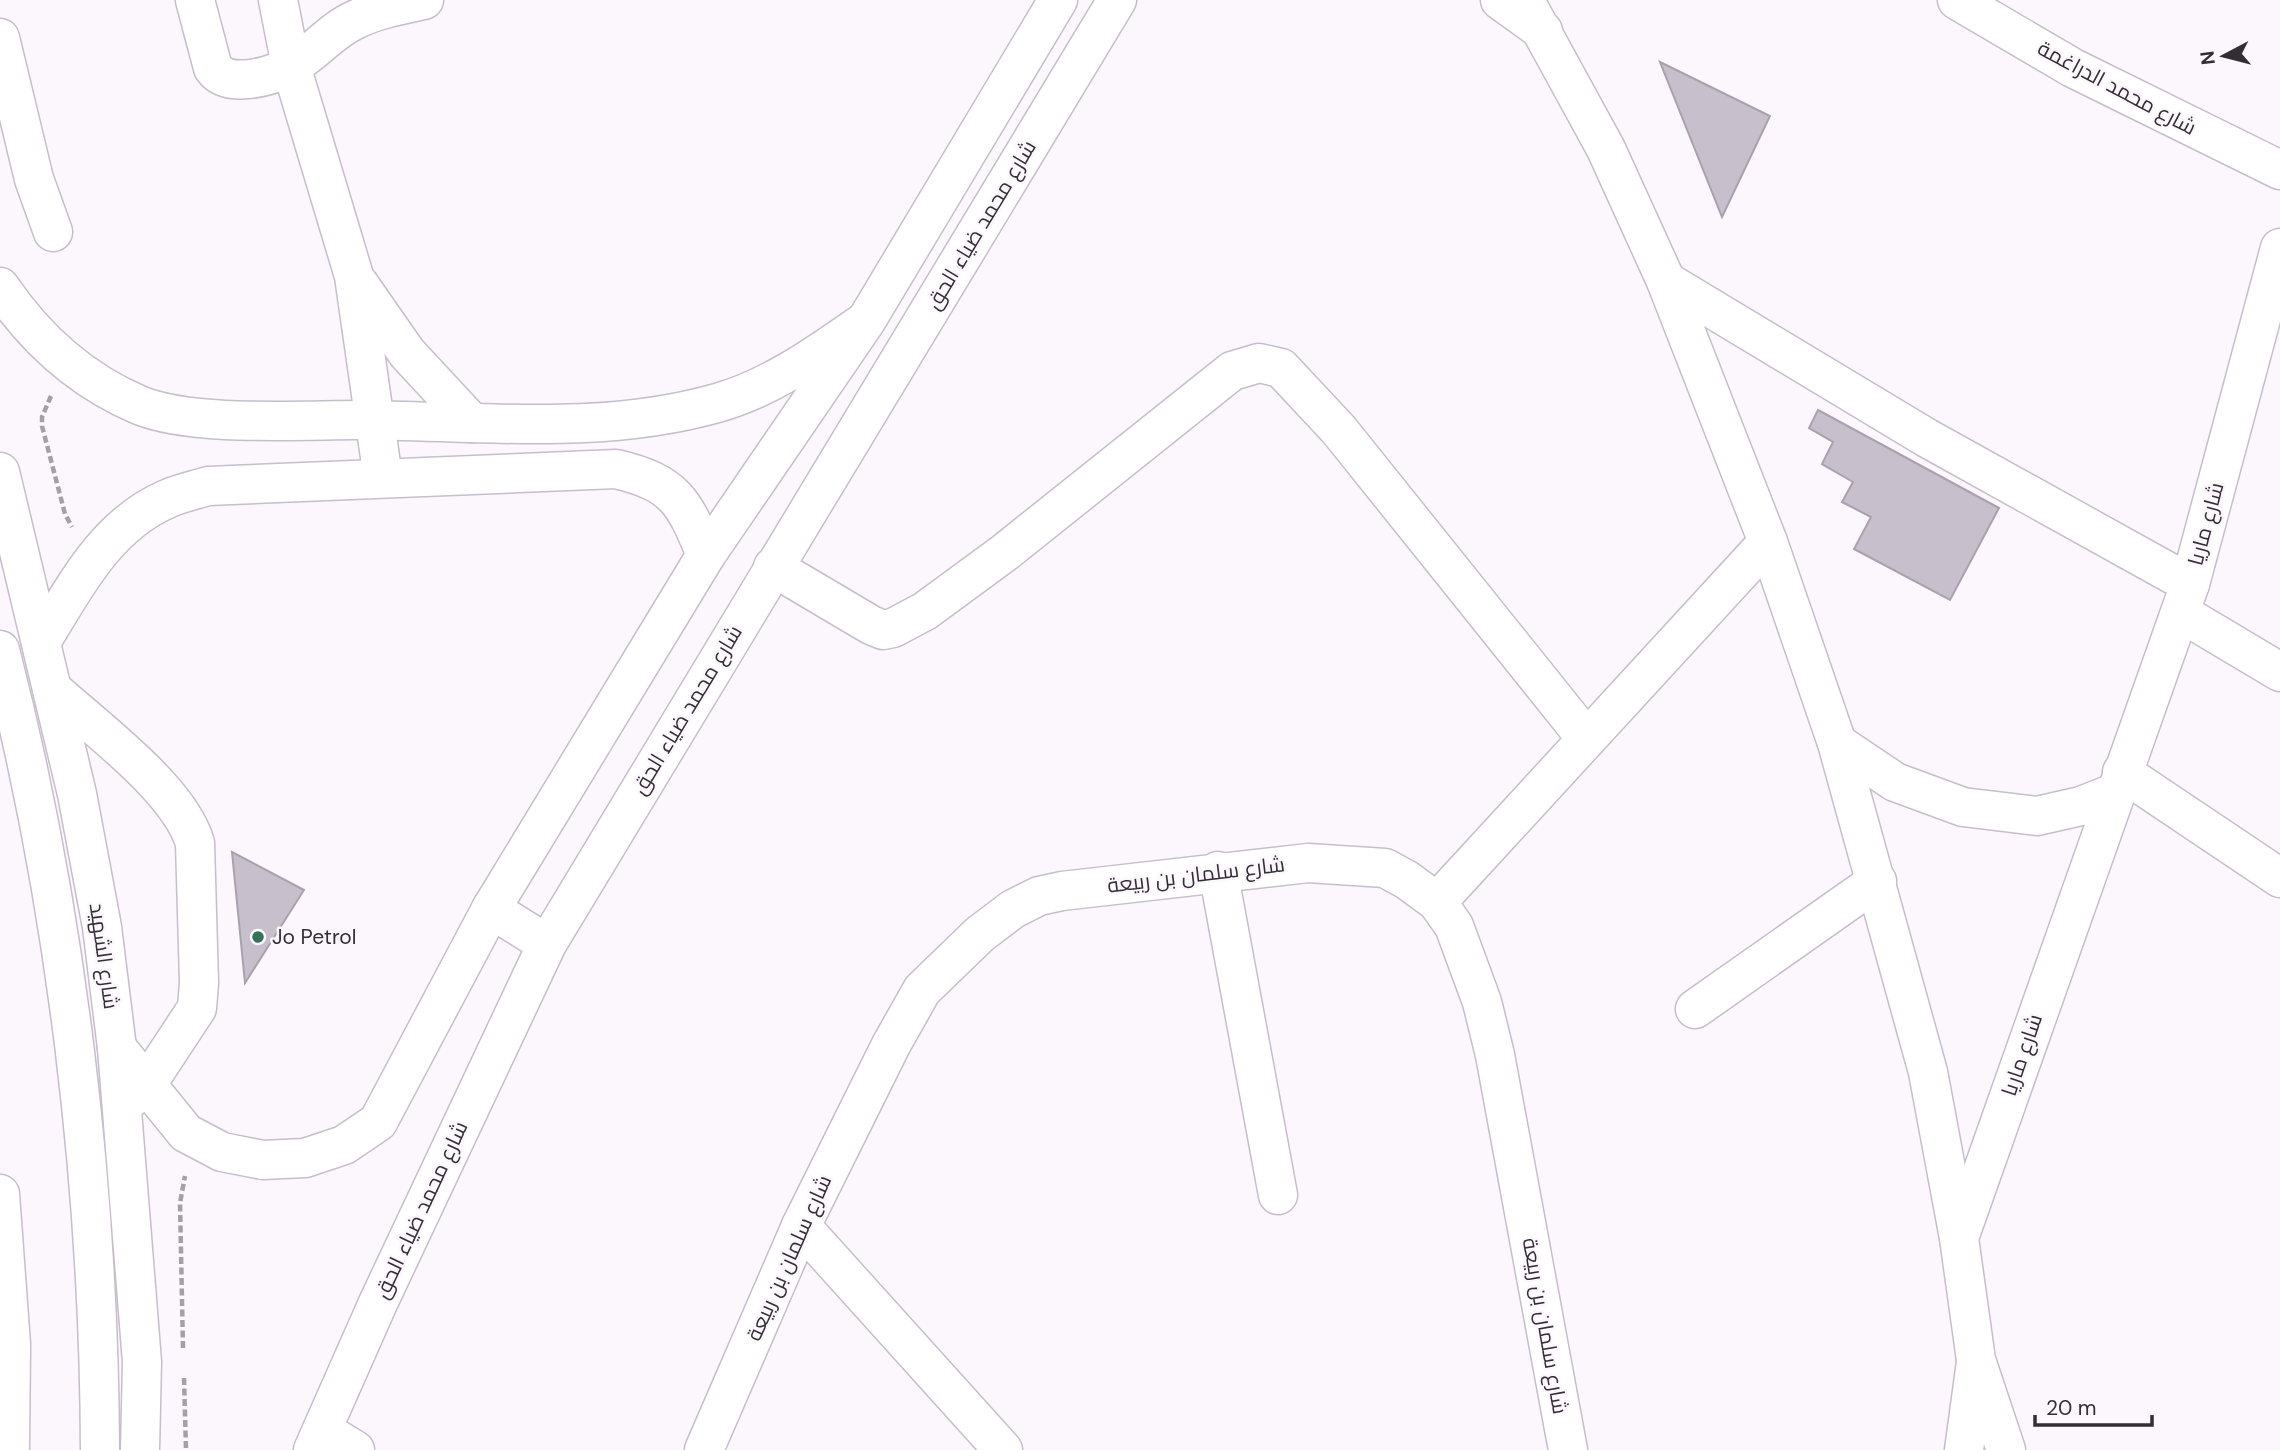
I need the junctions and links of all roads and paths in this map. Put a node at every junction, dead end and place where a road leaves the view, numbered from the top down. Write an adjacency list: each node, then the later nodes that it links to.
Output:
1 (195, 0): 10 (main road)
2 (278, 0): 10 (main road)
3 (424, 0): 10 (main road)
4 (1058, 0): 18 (main road)
5 (1117, 0): 27 (main road, شارع محمد ضياء الحق)
6 (1500, 0): 8 (main road)
7 (1957, 0): 12 (main road, شارع محمد الدراغمة)
8 (1534, 10): 16 (main road)
9 (0, 38): 11 (main road)
10 (291, 66): 15 (main road)
11 (10, 123): 13 (main road)
12 (2280, 170)
13 (53, 232)
14 (2280, 248): 28 (main road, شارع ماريا)
15 (355, 276): 20 (main road); 21 (main road)
16 (1666, 281): 24 (main road); 28 (main road)
17 (0, 288): 19 (main road)
18 (866, 321): 21 (main road); 26 (main road)
19 (66, 363): 20 (main road); 25 (path)
20 (375, 421): 21 (main road); 23 (main road)
21 (471, 423)
22 (0, 472): 29 (main road, شارع الشهيد)
23 (383, 478): 25 (main road); 26 (main road)
24 (1768, 542): 33 (main road); 34 (main road)
25 (98, 551): 29 (main road)
26 (706, 555): 41 (main road)
27 (773, 567): 33 (main road); 42 (main road, شارع محمد ضياء الحق)
28 (2186, 598): 31 (main road); 36 (main road, شارع ماريا)
29 (41, 642): 32 (main road, شارع الشهيد)
30 (0, 650): 56 (main road)
31 (2280, 672)
32 (52, 689): 44 (main road, شارع الشهيد); 44 (main road)
33 (1586, 738): 40 (main road)
34 (1837, 743): 36 (main road); 39 (main road)
35 (0, 761): 55 (main road)
36 (2118, 782): 38 (main road); 49 (main road, شارع ماريا)
37 (1218, 872): 40 (main road, شارع سلمان بن ربيعة); 47 (main road); 48 (main road, شارع سلمان بن ربيعة)
38 (2280, 878)
39 (1877, 881): 43 (main road); 49 (main road)
40 (1437, 902): 62 (main road, شارع سلمان بن ربيعة)
41 (491, 909): 42 (main road); 45 (main road)
42 (547, 944): 53 (main road, شارع محمد ضياء الحق)
43 (1695, 1009)
44 (134, 1096): 45 (main road); 57 (main road, شارع الشهيد)
45 (209, 1145): 50 (path)
46 (0, 1194): 54 (main road)
47 (1278, 1195)
48 (801, 1226): 60 (main road, شارع سلمان بن ربيعة); 61 (main road)
49 (1959, 1238): 51 (main road)
50 (184, 1354)
51 (1976, 1360): 63 (main road); 64 (main road)
52 (184, 1368): 58 (path)
53 (317, 1440): 59 (main road)
54 (10, 1450)
55 (76, 1450)
56 (100, 1450)
57 (140, 1450)
58 (186, 1450)
59 (355, 1450)
60 (704, 1450)
61 (1003, 1450)
62 (1568, 1450)
63 (1964, 1450)
64 (2006, 1450)

